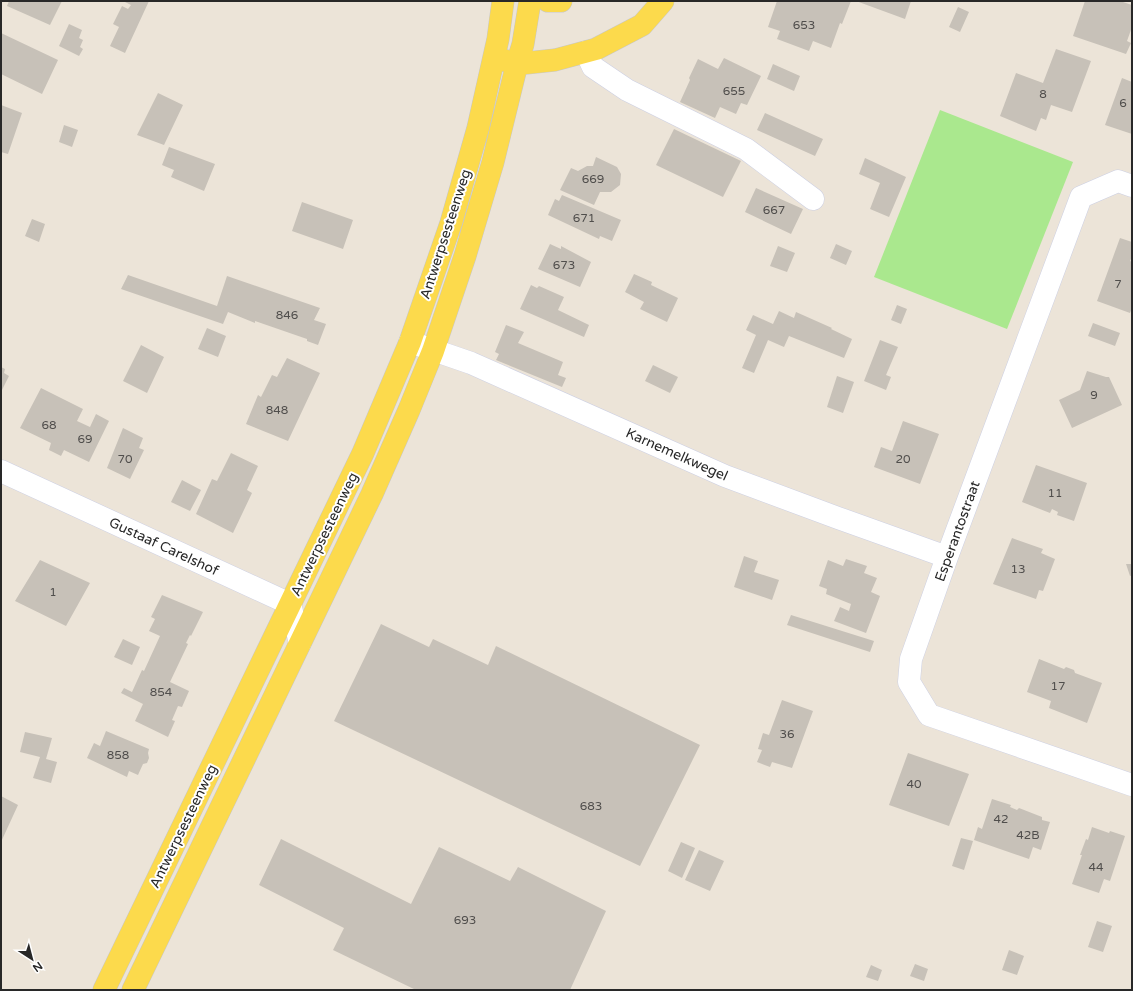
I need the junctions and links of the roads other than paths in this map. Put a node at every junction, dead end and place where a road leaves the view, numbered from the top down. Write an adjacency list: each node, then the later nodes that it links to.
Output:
1 (503, 1): 7 (main road, Antwerpsesteenweg)
2 (530, 1): 8 (main road, Antwerpsesteenweg)
3 (548, 1): 4 (main road)
4 (561, 1)
5 (663, 1): 6 (main road)
6 (586, 52): 8 (main road); 10 (street)
7 (493, 58): 8 (main road); 11 (main road, Antwerpsesteenweg)
8 (517, 64): 12 (main road, Antwerpsesteenweg)
9 (1132, 186): 14 (street, Esperantostraat)
10 (813, 199)
11 (410, 342): 12 (street, Karnemelkwegel); 15 (main road, Antwerpsesteenweg)
12 (433, 350): 14 (street, Karnemelkwegel); 16 (main road, Antwerpsesteenweg)
13 (1, 471): 15 (street, Gustaaf Carelshof)
14 (947, 557): 17 (street, Esperantostraat)
15 (290, 604): 16 (street); 18 (main road, Antwerpsesteenweg)
16 (300, 643): 19 (main road, Antwerpsesteenweg)
17 (1132, 785)
18 (104, 990)
19 (133, 990)

